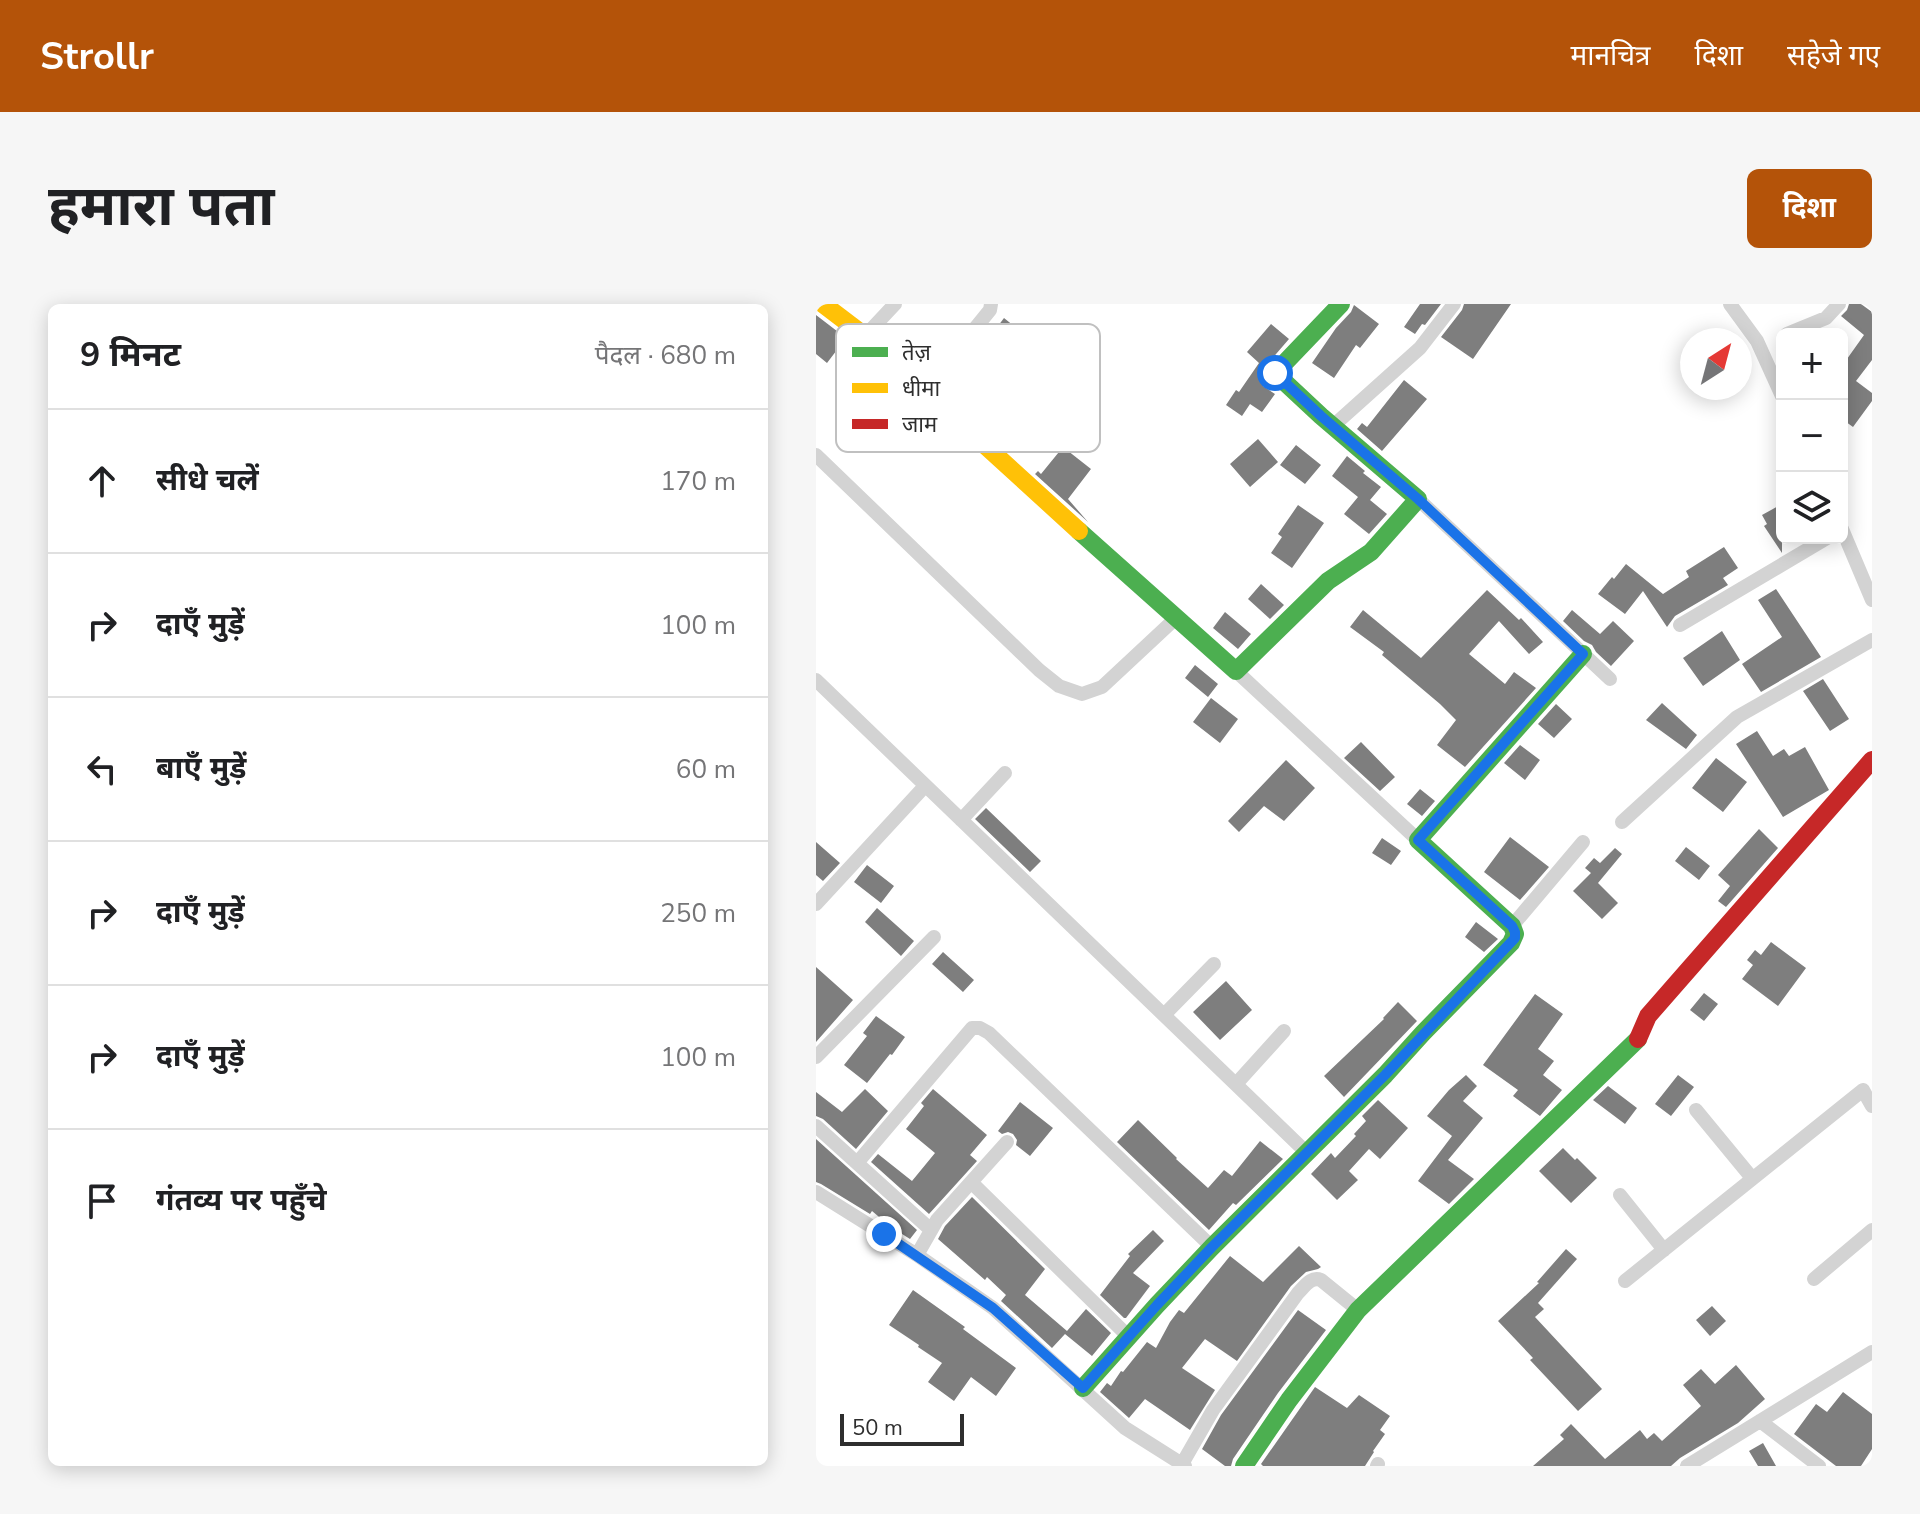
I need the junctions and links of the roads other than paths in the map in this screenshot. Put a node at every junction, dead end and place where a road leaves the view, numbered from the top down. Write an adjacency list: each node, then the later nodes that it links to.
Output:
1 (823, 304): 8 (street)
2 (895, 304): 9 (street)
3 (991, 304): 10 (street)
4 (1341, 304): 13 (street)
5 (1454, 304): 13 (street)
6 (1730, 304): 12 (street)
7 (1839, 304): 11 (street)
8 (849, 324)
9 (876, 324)
10 (979, 324)
11 (1799, 328)
12 (1776, 335)
13 (1333, 426): 16 (street)
14 (992, 452): 20 (street)
15 (816, 455): 20 (street)
16 (1418, 499): 23 (street); 24 (street)
17 (1848, 543): 19 (street)
18 (1817, 544): 21 (street)
19 (1872, 600)
20 (1176, 618): 24 (street)
21 (1680, 625)
22 (1872, 640): 31 (street)
23 (1583, 654): 25 (street); 32 (street)
24 (1236, 671): 32 (street)
25 (1610, 679)
26 (816, 680): 29 (street)
27 (1872, 760): 59 (street)
28 (1005, 773): 30 (street)
29 (925, 786): 30 (street); 34 (street)
30 (961, 820): 38 (street)
31 (1622, 822)
32 (1418, 840): 35 (street)
33 (1583, 842): 35 (street)
34 (816, 904)
35 (1512, 926): 46 (street)
36 (934, 937): 40 (street)
37 (1214, 964): 38 (street)
38 (1164, 1015): 41 (street)
39 (1284, 1031): 41 (street)
40 (816, 1057)
41 (1236, 1084): 46 (street)
42 (1872, 1106): 48 (street)
43 (1696, 1110): 48 (street)
44 (816, 1126): 47 (street)
45 (1007, 1142): 49 (street)
46 (1306, 1152): 54 (street)
47 (857, 1163): 52 (street); 54 (street)
48 (1752, 1178): 55 (street)
49 (971, 1182): 52 (street); 60 (street)
50 (816, 1192): 56 (street)
51 (1620, 1195): 55 (street)
52 (931, 1230): 56 (street)
53 (1872, 1230): 57 (street)
54 (1212, 1247): 60 (street)
55 (1664, 1250): 58 (street)
56 (917, 1255): 62 (street)
57 (1814, 1279)
58 (1625, 1281)
59 (1358, 1310): 64 (street); 65 (street)
60 (1129, 1337): 62 (street)
61 (1872, 1352): 63 (street)
62 (1083, 1388): 64 (street)
63 (1760, 1421): 66 (street); 67 (street)
64 (1183, 1465)
65 (1244, 1466)
66 (1687, 1466)
67 (1819, 1466)

